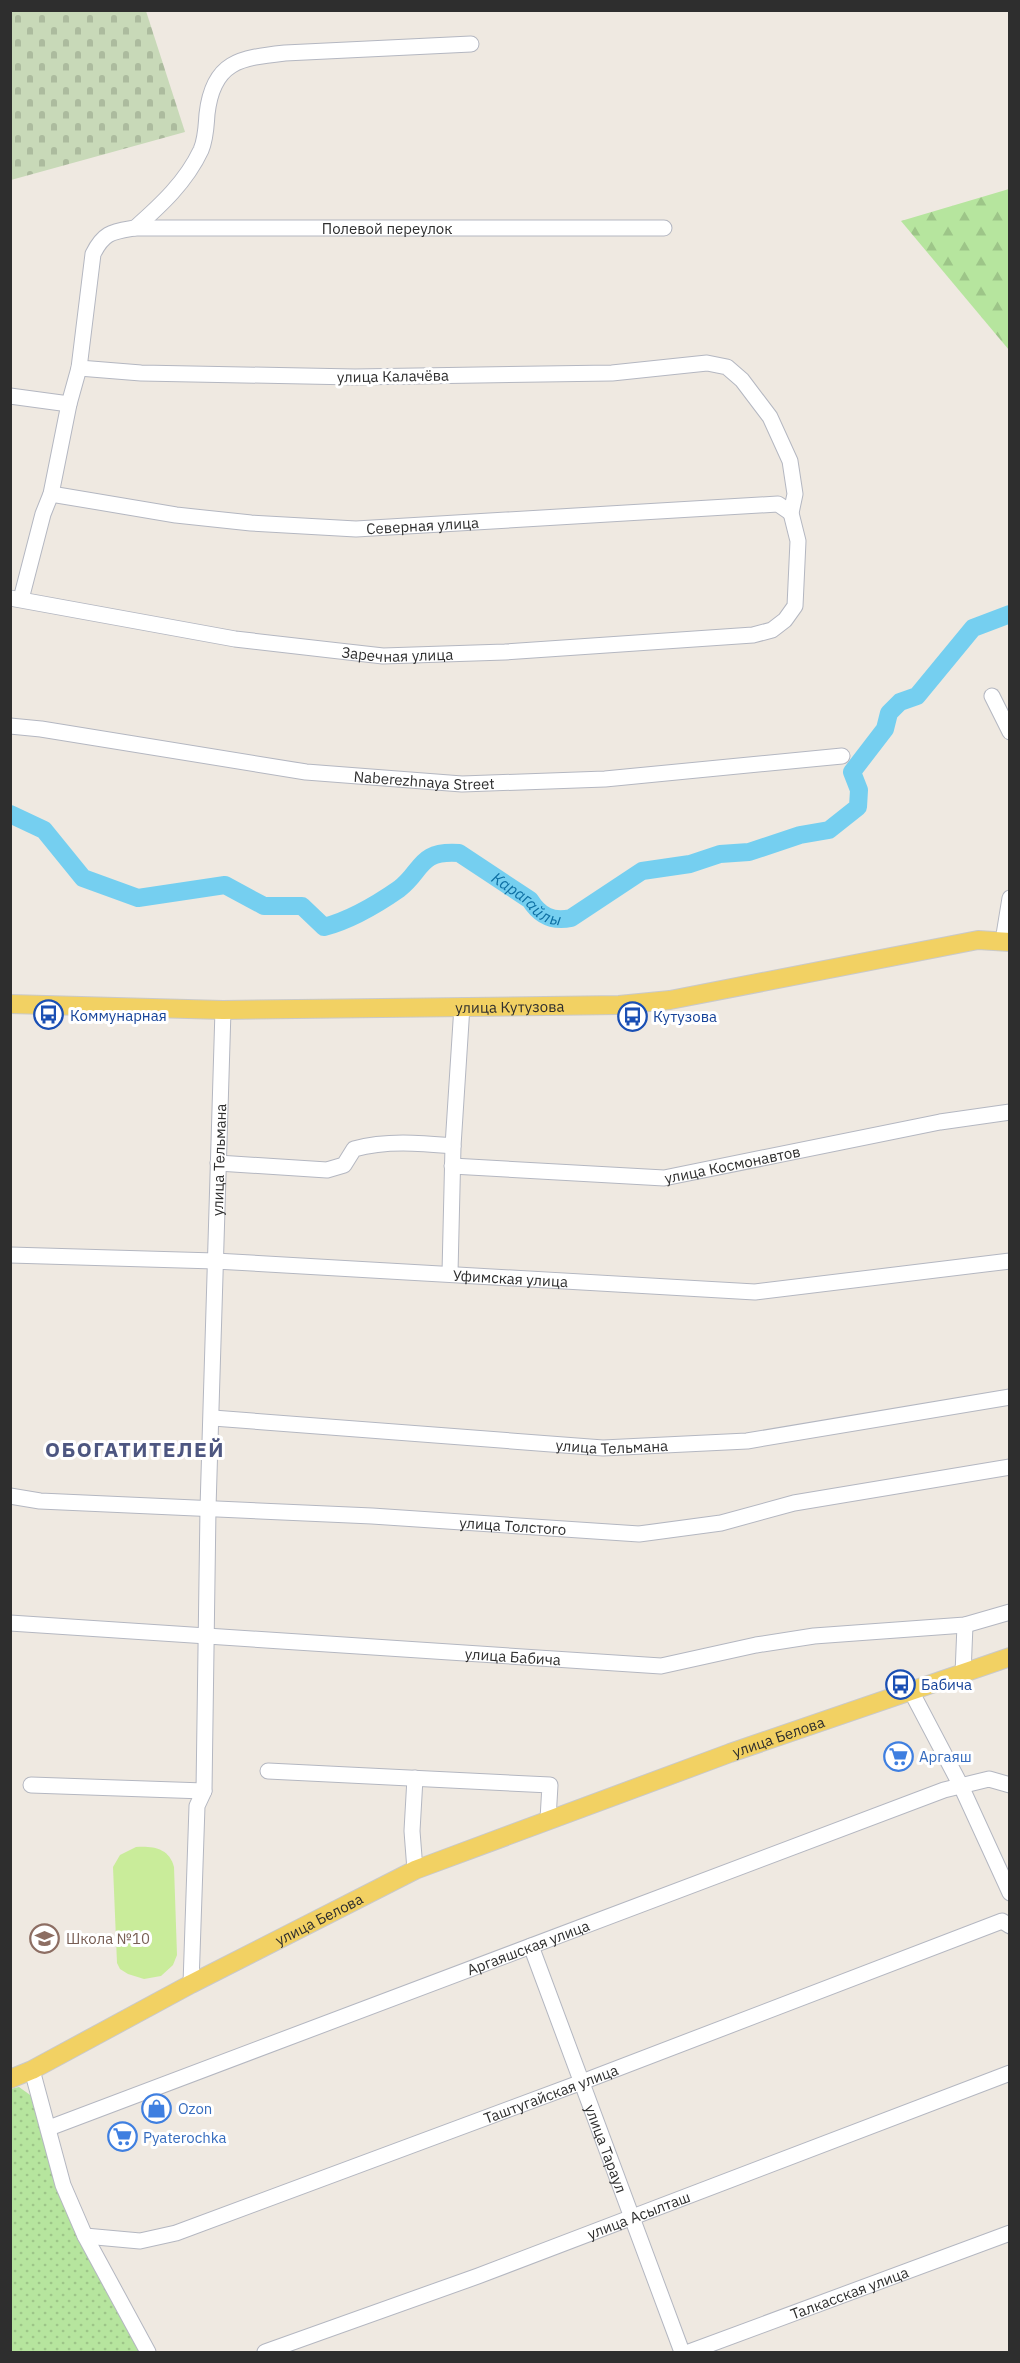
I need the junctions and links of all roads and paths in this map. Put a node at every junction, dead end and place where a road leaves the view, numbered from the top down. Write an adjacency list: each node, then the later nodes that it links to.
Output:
1 (471, 44): 2 (street)
2 (135, 228): 3 (street, Полевой переулок); 4 (street, Полевой переулок)
3 (664, 228)
4 (79, 368): 6 (street); 8 (street, улица Калачёва)
5 (10, 396): 6 (street)
6 (69, 404): 7 (street)
7 (51, 494): 8 (street, Северная улица); 9 (street)
8 (791, 513): 9 (street, Заречная улица)
9 (16, 598)
10 (992, 696): 12 (street)
11 (10, 726): 13 (street, Naberezhnaya Street)
12 (1010, 732)
13 (842, 756)
14 (1010, 898): 15 (street)
15 (1006, 941): 17 (main road, улица Кутузова)
16 (10, 1004): 18 (main road, улица Кутузова)
17 (462, 1006): 18 (main road, улица Кутузова); 20 (street)
18 (223, 1010): 21 (street, улица Тельмана)
19 (1010, 1112): 22 (street, улица Космонавтов)
20 (453, 1146): 21 (street); 22 (street)
21 (218, 1164): 25 (street, улица Тельмана)
22 (452, 1166): 26 (street)
23 (10, 1255): 25 (street, Уфимская улица)
24 (1010, 1261): 26 (street, Уфимская улица)
25 (215, 1262): 26 (street, Уфимская улица); 28 (street, улица Тельмана)
26 (450, 1273)
27 (1010, 1397): 28 (street, улица Тельмана)
28 (213, 1418): 31 (street, улица Тельмана)
29 (1010, 1467): 31 (street, улица Толстого)
30 (10, 1496): 31 (street, улица Толстого)
31 (208, 1508): 35 (street, улица Тельмана)
32 (1010, 1612): 34 (street, улица Бабича)
33 (10, 1623): 35 (street, улица Бабича)
34 (965, 1625): 35 (street, улица Бабича); 37 (street)
35 (207, 1636): 44 (street)
36 (1010, 1657): 37 (main road, улица Белова)
37 (963, 1674): 38 (main road, улица Белова)
38 (911, 1691): 43 (street); 45 (main road, улица Белова)
39 (268, 1771): 40 (street)
40 (415, 1778): 45 (street); 46 (street)
41 (31, 1785): 44 (street)
42 (1010, 1785): 43 (street, Аргаяшская улица)
43 (961, 1786): 47 (street); 49 (street, Аргаяшская улица)
44 (204, 1791): 50 (street)
45 (548, 1819): 46 (main road, улица Белова)
46 (415, 1870): 50 (main road, улица Белова)
47 (1010, 1893)
48 (1010, 1926): 54 (street, Таштугайская улица)
49 (531, 1946): 54 (street, улица Тараул); 55 (street, Аргаяшская улица)
50 (190, 1984): 51 (main road, улица Белова)
51 (32, 2070): 53 (main road, улица Белова); 55 (street)
52 (1010, 2073): 56 (street, улица Асылташ)
53 (10, 2079)
54 (582, 2082): 56 (street, улица Тараул); 58 (street, Таштугайская улица)
55 (49, 2128): 58 (street)
56 (632, 2217): 60 (street, улица Асылташ); 61 (street, улица Тараул)
57 (1010, 2233): 62 (street, Талкасская улица)
58 (85, 2236): 59 (street)
59 (148, 2352)
60 (265, 2352)
61 (682, 2352)
62 (689, 2352)

